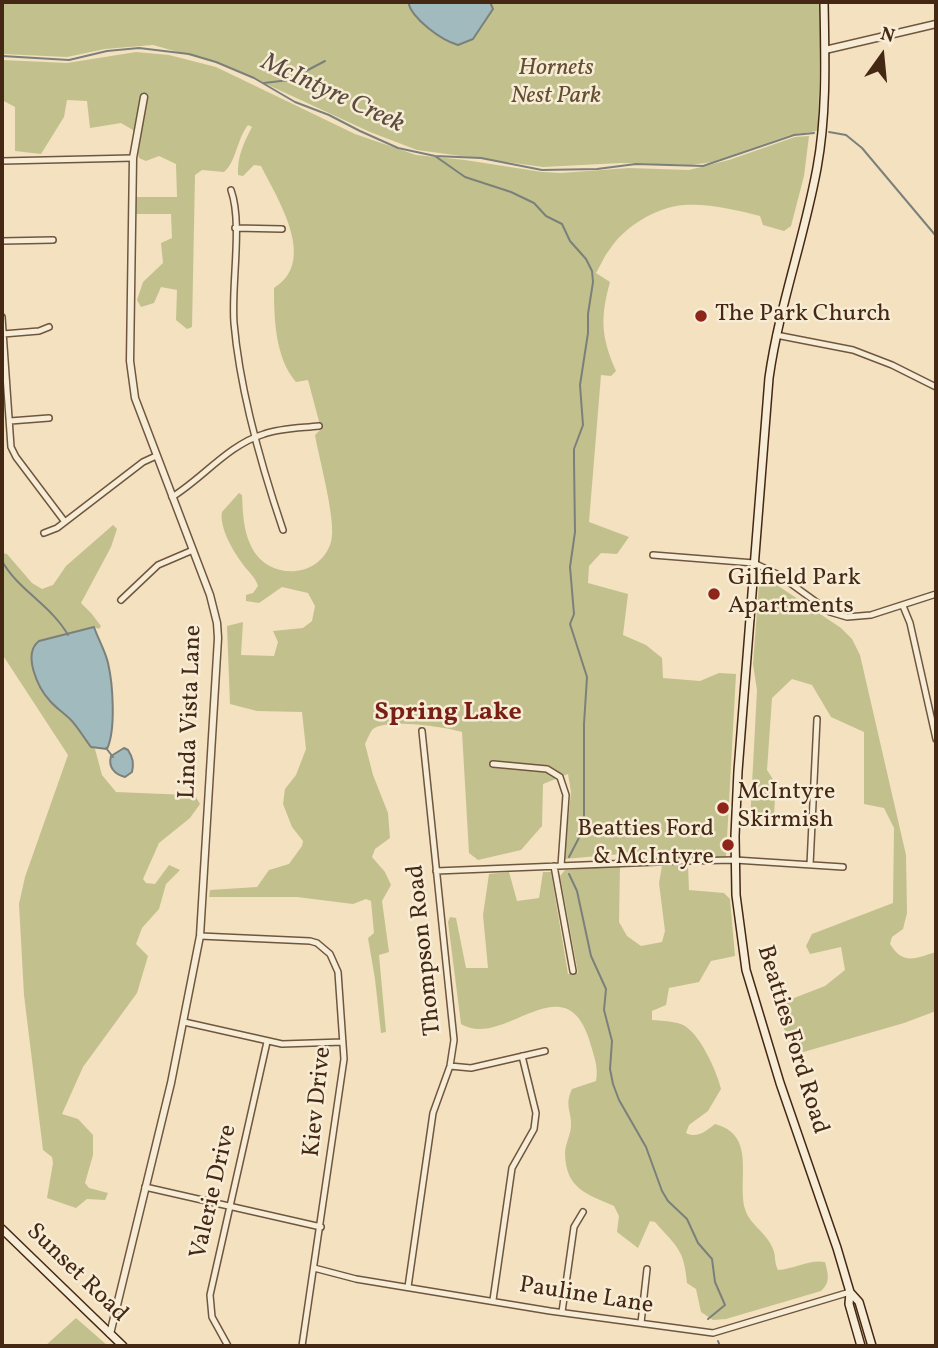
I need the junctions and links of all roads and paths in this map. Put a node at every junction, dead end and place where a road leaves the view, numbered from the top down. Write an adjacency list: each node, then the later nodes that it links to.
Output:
1 (824, 2): 3 (main road, Beatties Ford Road)
2 (936, 24): 3 (street)
3 (825, 50): 15 (main road, Beatties Ford Road)
4 (144, 97): 5 (street, Linda Vista Lane)
5 (133, 158): 6 (street); 21 (street, Linda Vista Lane)
6 (2, 161)
7 (231, 190): 8 (street)
8 (235, 228): 9 (street); 20 (street)
9 (282, 229)
10 (53, 240): 11 (street)
11 (2, 241)
12 (2, 317): 14 (street)
13 (49, 327): 14 (street)
14 (3, 334): 18 (street)
15 (776, 335): 16 (street); 28 (main road, Beatties Ford Road)
16 (936, 387)
17 (50, 418): 18 (street)
18 (10, 421): 23 (street)
19 (319, 426): 20 (street)
20 (255, 437): 22 (street); 24 (street)
21 (156, 456): 22 (street, Linda Vista Lane); 23 (street)
22 (172, 497): 26 (street, Linda Vista Lane)
23 (65, 522): 25 (street)
24 (283, 530)
25 (44, 533)
26 (193, 550): 30 (street); 41 (street, Linda Vista Lane)
27 (653, 555): 28 (street)
28 (754, 563): 31 (street); 36 (main road, Beatties Ford Road)
29 (936, 594): 31 (street)
30 (121, 600)
31 (903, 606): 34 (street)
32 (817, 719): 37 (street)
33 (422, 731): 40 (street, Thompson Road)
34 (936, 739)
35 (493, 764): 38 (street)
36 (735, 860): 37 (street); 38 (street); 57 (main road, Beatties Ford Road)
37 (810, 865): 39 (street)
38 (558, 866): 40 (street); 42 (street)
39 (843, 867)
40 (436, 871): 48 (street, Thompson Road)
41 (200, 936): 43 (street, Linda Vista Lane); 45 (street, Kiev Drive)
42 (573, 971)
43 (184, 1022): 44 (street); 49 (street, Linda Vista Lane)
44 (267, 1042): 45 (street); 50 (street, Valerie Drive)
45 (343, 1042): 52 (street, Kiev Drive)
46 (545, 1051): 47 (street)
47 (522, 1056): 48 (street); 58 (street)
48 (450, 1066): 56 (street, Thompson Road)
49 (145, 1187): 50 (street); 61 (street, Linda Vista Lane)
50 (229, 1206): 52 (street); 63 (street, Valerie Drive)
51 (583, 1212): 59 (street)
52 (321, 1227): 54 (street, Kiev Drive)
53 (2, 1229): 61 (main road, Sunset Road)
54 (314, 1269): 56 (street, Pauline Lane); 64 (street, Kiev Drive)
55 (647, 1269): 60 (street)
56 (408, 1287): 58 (street, Pauline Lane)
57 (850, 1292): 60 (street, Pauline Lane); 65 (main road, Beatties Ford Road); 66 (main road, Beatties Ford Road)
58 (493, 1300): 59 (street, Pauline Lane)
59 (562, 1312): 60 (street, Pauline Lane)
60 (641, 1323)
61 (110, 1334): 62 (main road, Sunset Road)
62 (123, 1346)
63 (228, 1346)
64 (302, 1346)
65 (861, 1346)
66 (873, 1346)

